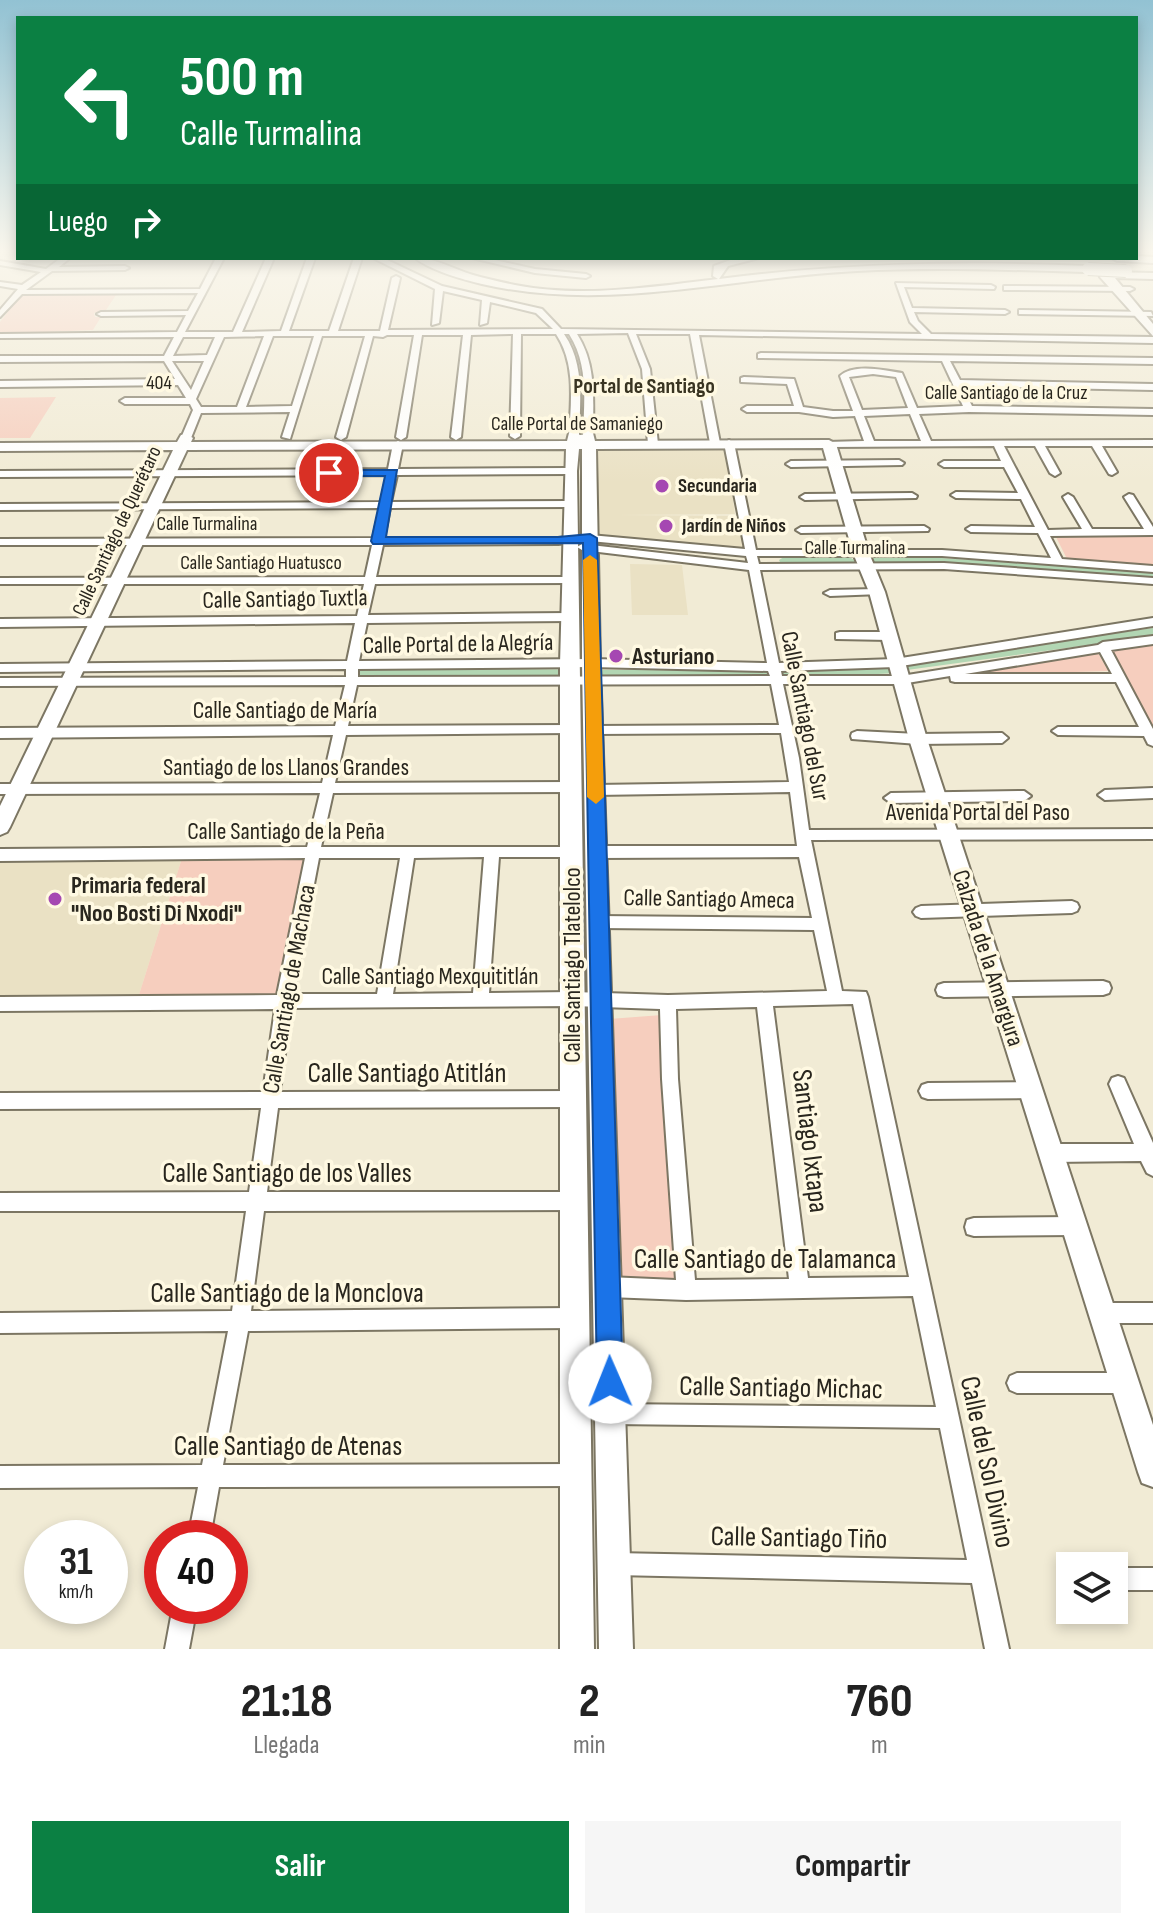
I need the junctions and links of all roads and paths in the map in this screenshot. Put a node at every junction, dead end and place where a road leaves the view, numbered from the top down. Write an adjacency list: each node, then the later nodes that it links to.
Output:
1 (183, 329): 24 (street)
2 (239, 329): 15 (street)
3 (286, 329): 17 (street)
4 (334, 329): 19 (street)
5 (384, 329): 21 (street)
6 (556, 329): 10 (street, Calle Santiago Tlatelolco)
7 (921, 329): 22 (street)
8 (631, 331): 9 (street); 11 (street); 62 (street)
9 (694, 332): 22 (street); 56 (street, Calle Santiago del Sur)
10 (560, 333): 11 (street); 14 (street); 54 (street, Calle Santiago Tlatelolco)
11 (572, 333): 54 (street, Calle Santiago Tlatelolco)
12 (418, 334): 13 (street); 21 (street); 53 (street, Calle Santiago de Machaca)
13 (467, 334): 14 (street); 51 (street)
14 (517, 334): 48 (street)
15 (236, 335): 16 (street); 25 (street)
16 (269, 335): 17 (street); 44 (street)
17 (284, 335): 18 (street)
18 (318, 335): 19 (street); 40 (street)
19 (332, 335): 20 (street)
20 (369, 335): 21 (street); 50 (street)
21 (383, 335)
22 (928, 335): 26 (street)
23 (0, 336): 24 (street)
24 (179, 336): 25 (street); 31 (street)
25 (220, 336): 29 (street, Calle Santiago de Querétaro)
26 (1153, 340)
27 (761, 356): 28 (street)
28 (944, 357): 32 (street); 35 (street)
29 (210, 358): 31 (street); 39 (street, Calle Santiago de Querétaro)
30 (0, 359): 31 (street)
31 (167, 359): 34 (street)
32 (1153, 361)
33 (744, 380): 42 (street)
34 (181, 382): 36 (street); 39 (street)
35 (957, 383): 37 (street); 43 (street)
36 (0, 384)
37 (1153, 387)
38 (125, 401): 39 (street, 404)
39 (194, 403): 44 (street, 404); 55 (street, Calle Santiago de Querétaro)
40 (296, 409): 44 (street, 404); 49 (street)
41 (747, 409): 42 (street, Calle Santiago de la Cruz)
42 (799, 409): 47 (street, Calle Santiago de la Cruz)
43 (969, 409): 45 (street, Calle Santiago de la Cruz); 46 (street, Calle Santiago de la Cruz)
44 (240, 410)
45 (914, 410): 47 (street, Calle Santiago de la Cruz); 47 (street); 57 (street)
46 (1153, 412)
47 (859, 414): 64 (street)
48 (515, 436): 51 (street, Calle Portal de Samaniego); 54 (street, Calle Portal de Samaniego)
49 (287, 437): 50 (street, Calle Portal de Samaniego); 55 (street, Calle Portal de Samaniego)
50 (341, 437): 53 (street, Calle Portal de Samaniego)
51 (456, 437): 53 (street, Calle Portal de Samaniego)
52 (0, 440): 55 (street, Calle Portal de Samaniego)
53 (399, 440): 54 (street, Calle Portal de Samaniego); 55 (street, Calle Portal de Samaniego); 72 (street, Calle Santiago de Machaca)
54 (581, 440): 62 (street, Calle Portal de Samaniego); 71 (street, Calle Santiago Tlatelolco); 99 (street, Calle Santiago Tlatelolco)
55 (184, 442): 65 (street, Calle Portal de Samaniego); 74 (street, Calle Santiago de Querétaro)
56 (722, 443): 62 (street, Calle Portal de Samaniego); 63 (street, Calle Portal de Samaniego); 100 (street, Calle Santiago del Sur)
57 (927, 443): 58 (street, Calle Portal de Samaniego); 64 (street, Calle Portal de Samaniego)
58 (997, 443): 59 (street, Calle Portal de Samaniego); 70 (street)
59 (1038, 443): 60 (street, Calle Portal de Samaniego); 75 (street)
60 (1095, 443): 61 (street, Calle Portal de Samaniego); 73 (street)
61 (1153, 443)
62 (653, 444)
63 (829, 444): 64 (street, Calle Portal de Samaniego); 68 (street, Calzada de la Amargura)
64 (870, 444)
65 (0, 447)
66 (899, 463): 68 (street)
67 (791, 464): 68 (street)
68 (835, 464): 81 (street, Calzada de la Amargura)
69 (944, 464): 70 (street)
70 (1008, 464): 79 (street)
71 (570, 471): 72 (street); 84 (street, Calle Santiago Tlatelolco)
72 (392, 472): 74 (street); 85 (street, Calle Santiago de Machaca)
73 (1112, 472)
74 (169, 473): 76 (street); 86 (street, Calle Santiago de Querétaro)
75 (1055, 473)
76 (0, 474)
77 (956, 495): 79 (street)
78 (912, 496): 81 (street)
79 (1025, 496): 92 (street)
80 (805, 497): 81 (street)
81 (845, 497): 88 (street, Calzada de la Amargura)
82 (1068, 497): 94 (street)
83 (1129, 497): 93 (street)
84 (570, 504): 85 (street); 96 (street, Calle Santiago Tlatelolco)
85 (386, 505): 86 (street); 95 (street, Calle Santiago de Machaca)
86 (153, 506): 87 (street); 98 (street, Calle Santiago de Querétaro)
87 (0, 507)
88 (855, 529): 89 (street); 91 (street); 101 (street, Calzada de la Amargura)
89 (924, 529)
90 (971, 529): 92 (street)
91 (801, 530)
92 (1043, 532): 94 (street); 102 (street)
93 (1152, 532): 94 (street)
94 (1089, 533)
95 (378, 541): 96 (street, Calle Turmalina); 98 (street, Calle Turmalina); 105 (street, Calle Santiago de Machaca)
96 (566, 541): 99 (street, Calle Turmalina); 106 (street, Calle Santiago Tlatelolco)
97 (0, 542): 98 (street, Calle Turmalina)
98 (136, 542): 108 (street, Calle Santiago de Querétaro)
99 (590, 543): 100 (street, Calle Turmalina); 103 (street, Calle Turmalina); 122 (street, Calle Santiago Tlatelolco)
100 (750, 553): 101 (street, Calle Turmalina); 103 (street, Calle Santiago del Sur)
101 (864, 559): 102 (street, Calle Turmalina); 103 (street, Calle Turmalina); 109 (street, Calle Turmalina); 110 (street, Calzada de la Amargura)
102 (1058, 561): 104 (street, Calle Turmalina)
103 (752, 567): 124 (street, Calle Santiago del Sur)
104 (1153, 569)
105 (370, 580): 106 (street, Calle Santiago Huatusco); 108 (street, Calle Santiago Huatusco); 113 (street, Calle Santiago de Machaca)
106 (570, 580): 112 (street, Calle Santiago Tlatelolco)
107 (0, 581): 108 (street, Calle Santiago Huatusco)
108 (118, 581): 116 (street, Calle Santiago de Querétaro)
109 (1153, 581)
110 (877, 592): 111 (street); 118 (street, Calzada de la Amargura)
111 (830, 593)
112 (570, 617): 113 (street, Calle Santiago Tuxtla); 122 (street, Calle Santiago Tlatelolco)
113 (362, 620): 116 (street, Calle Santiago Tuxtla); 123 (street, Calle Santiago de Machaca)
114 (1153, 622): 125 (street, Calle Portal de la Alegría)
115 (0, 623): 116 (street, Calle Santiago Tuxtla)
116 (97, 623): 126 (street, Calle Santiago de Querétaro)
117 (840, 636): 118 (street)
118 (889, 636): 125 (street, Calzada de la Amargura)
119 (1153, 640): 120 (street, Calle Portal de la Alegría)
120 (1103, 646): 125 (street, Calle Portal de la Alegría); 127 (street)
121 (0, 668): 126 (street, Calle Portal de la Alegría)
122 (581, 672): 123 (street, Calle Portal de la Alegría); 124 (street, Calle Portal de la Alegría); 129 (street, Calle Santiago Tlatelolco)
123 (352, 674): 126 (street, Calle Portal de la Alegría); 133 (street, Calle Santiago de Machaca)
124 (774, 674): 125 (street, Calle Portal de la Alegría); 130 (street, Calle Santiago del Sur)
125 (902, 674): 127 (street); 138 (street, Calzada de la Amargura)
126 (73, 675): 128 (street, Calle Portal de la Alegría); 132 (street, Calle Santiago de Querétaro)
127 (1120, 678): 136 (street)
128 (0, 682)
129 (582, 729): 130 (street, Calle Santiago de María); 133 (street, Calle Santiago de María); 141 (street, Calle Santiago Tlatelolco)
130 (785, 729): 139 (street, Calle Santiago del Sur)
131 (1058, 731): 136 (street)
132 (45, 732): 133 (street, Calle Santiago de María); 134 (street, Calle Santiago de María); 140 (street, Calle Santiago de Querétaro)
133 (340, 732): 142 (street, Calle Santiago de Machaca)
134 (0, 733)
135 (857, 736): 138 (street)
136 (1151, 736)
137 (1002, 738): 138 (street)
138 (918, 739): 145 (street, Calzada de la Amargura)
139 (794, 787): 141 (street, Santiago de los Llanos Grandes); 151 (street, Calle Santiago del Sur)
140 (9, 788): 142 (street, Santiago de los Llanos Grandes); 148 (street, Calle Santiago de Querétaro)
141 (583, 788): 142 (street, Santiago de los Llanos Grandes); 153 (street, Calle Santiago Tlatelolco)
142 (327, 789): 152 (street, Calle Santiago de Machaca)
143 (1153, 793): 144 (street)
144 (1105, 795)
145 (936, 796): 146 (street); 147 (street); 149 (street, Calzada de la Amargura)
146 (1024, 796)
147 (891, 798)
148 (0, 827)
149 (948, 833): 150 (street, Avenida Portal del Paso); 151 (street, Avenida Portal del Paso); 159 (street, Calzada de la Amargura)
150 (1153, 834)
151 (804, 843): 153 (street, Calle Santiago de la Peña); 161 (street, Calle Santiago del Sur)
152 (313, 852): 154 (street, Calle Santiago de la Peña); 156 (street, Calle Santiago de la Peña); 170 (street, Calle Santiago de Machaca)
153 (584, 852): 155 (street, Calle Santiago de la Peña); 160 (street, Calle Santiago Tlatelolco); 166 (street, Calle Santiago Tlatelolco)
154 (408, 853): 155 (street, Calle Santiago de la Peña); 171 (street)
155 (492, 853): 167 (street)
156 (0, 855)
157 (1072, 907): 159 (street)
158 (921, 912): 159 (street)
159 (974, 913): 164 (street, Calzada de la Amargura)
160 (598, 922): 161 (street, Calle Santiago Ameca); 168 (street, Calle Santiago Tlatelolco)
161 (819, 924): 165 (street, Calle Santiago del Sur)
162 (1103, 988): 164 (street)
163 (944, 990): 164 (street)
164 (999, 991): 175 (street, Calzada de la Amargura)
165 (836, 998): 169 (street, Calle Santiago Mexquititlán); 187 (street, Calle Santiago Mexquititlán)
166 (573, 999): 167 (street, Calle Santiago Mexquititlán); 168 (street, Calle Santiago Mexquititlán); 178 (street, Calle Santiago Tlatelolco)
167 (480, 1000): 171 (street, Calle Santiago Mexquititlán)
168 (601, 1000): 172 (street, Calle Santiago Mexquititlán); 188 (street, Calle Santiago Tlatelolco)
169 (764, 1000): 172 (street, Calle Santiago Mexquititlán); 189 (street, Santiago Ixtapa)
170 (284, 1001): 171 (street, Calle Santiago Mexquititlán); 173 (street, Calle Santiago Mexquititlán); 177 (street, Calle Santiago de Machaca)
171 (384, 1001)
172 (668, 1002): 190 (street)
173 (0, 1004)
174 (1118, 1084): 181 (street)
175 (1031, 1090): 176 (street); 180 (street, Calzada de la Amargura)
176 (928, 1091)
177 (269, 1099): 178 (street, Calle Santiago Atitlán); 179 (street, Calle Santiago Atitlán); 182 (street, Calle Santiago de Machaca)
178 (573, 1099): 183 (street, Calle Santiago Tlatelolco)
179 (0, 1101)
180 (1051, 1153): 181 (street); 185 (street, Calzada de la Amargura)
181 (1151, 1157)
182 (256, 1201): 183 (street, Calle Santiago de los Valles); 184 (street, Calle Santiago de los Valles); 194 (street, Calle Santiago de Machaca)
183 (574, 1201): 193 (street, Calle Santiago Tlatelolco)
184 (0, 1202)
185 (1074, 1226): 186 (street); 191 (street, Calzada de la Amargura)
186 (974, 1227)
187 (922, 1286): 189 (street, Calle Santiago de Talamanca); 199 (street, Calle del Sol Divino)
188 (608, 1287): 190 (street, Calle Santiago de Talamanca); 198 (street, Calle Santiago Tlatelolco)
189 (800, 1288): 190 (street, Calle Santiago de Talamanca)
190 (686, 1290)
191 (1102, 1313): 192 (street); 197 (street, Calzada de la Amargura)
192 (1153, 1313)
193 (574, 1318): 194 (street, Calle Santiago de la Monclova); 202 (street, Calle Santiago Tlatelolco)
194 (240, 1321): 195 (street, Calle Santiago de la Monclova); 201 (street, Calle Santiago de Machaca)
195 (0, 1323)
196 (1017, 1383): 197 (street)
197 (1124, 1383): 200 (street, Calzada de la Amargura)
198 (611, 1414): 199 (street, Calle Santiago Michac); 205 (street, Calle Santiago Tlatelolco)
199 (950, 1418): 206 (street, Calle del Sol Divino)
200 (1153, 1472)
201 (211, 1474): 202 (street, Calle Santiago de Atenas); 203 (street, Calle Santiago de Atenas); 204 (street, Calle Santiago de Machaca)
202 (575, 1475): 211 (street, Calle Santiago Tlatelolco)
203 (0, 1477)
204 (202, 1520)
205 (614, 1564): 206 (street, Calle Santiago Tiño); 212 (street, Calle Santiago Tlatelolco)
206 (982, 1572): 213 (street, Calle del Sol Divino)
207 (1128, 1579): 208 (street)
208 (1153, 1579)
209 (182, 1624): 210 (street)
210 (177, 1649)
211 (577, 1649)
212 (616, 1649)
213 (997, 1649)

